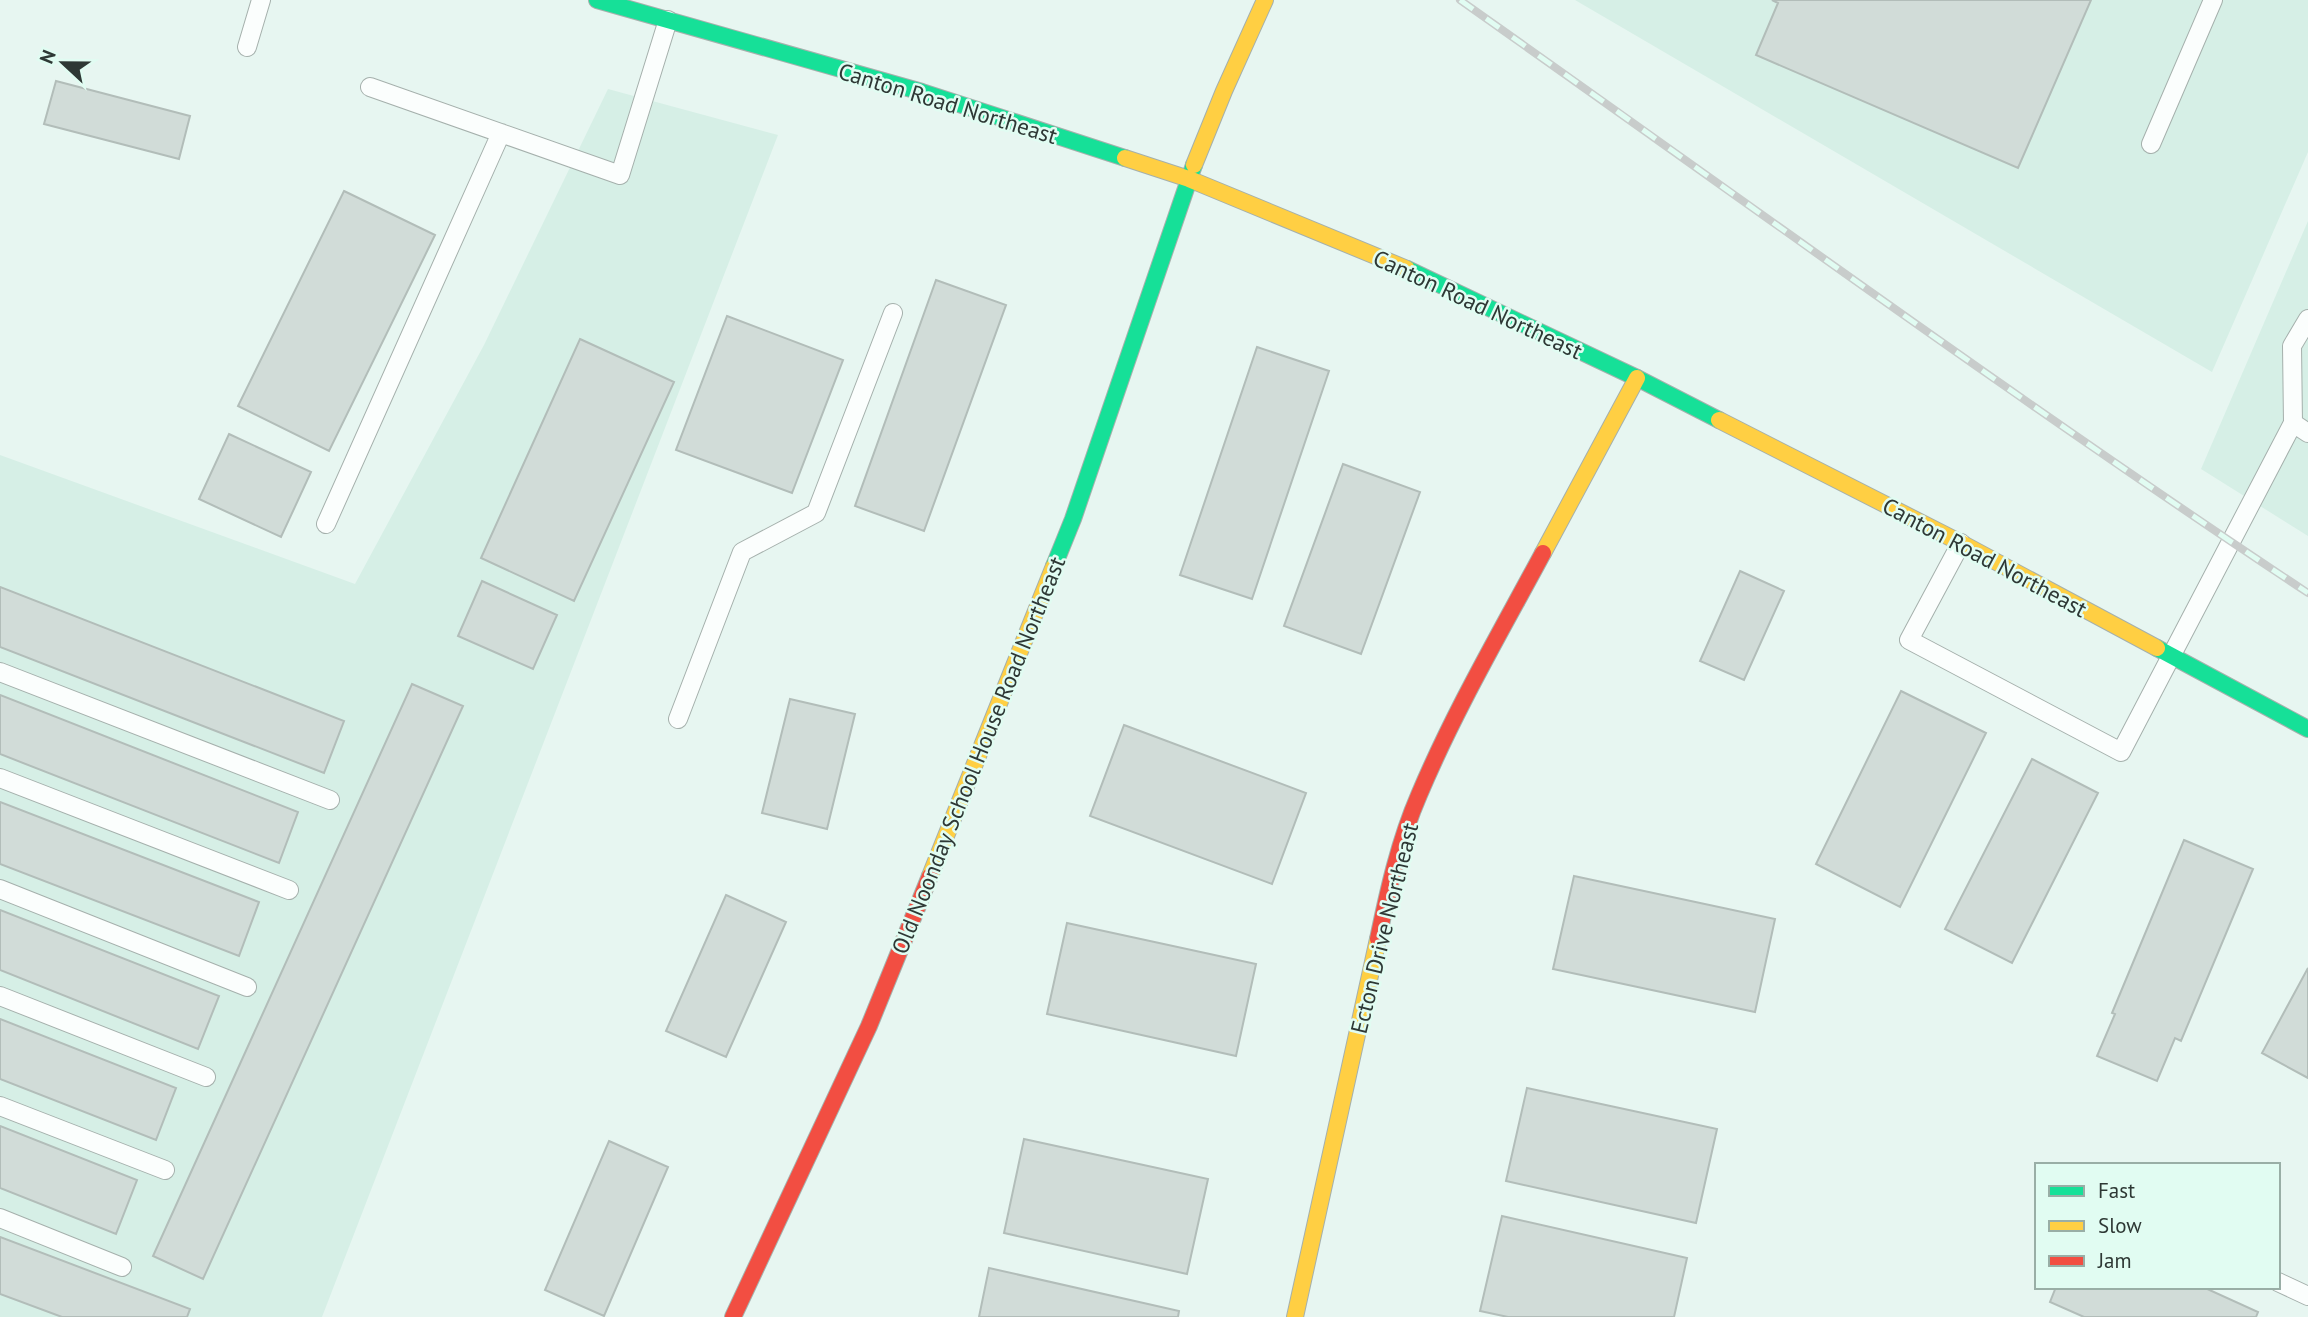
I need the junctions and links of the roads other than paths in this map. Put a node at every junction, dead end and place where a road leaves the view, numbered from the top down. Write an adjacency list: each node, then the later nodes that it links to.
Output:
1 (261, 0): 6 (lane)
2 (597, 0): 5 (street, Canton Road Northeast)
3 (1265, 0): 10 (street, Old Noonday School House Road Northeast)
4 (2213, 0): 9 (lane)
5 (668, 20): 8 (lane); 10 (street, Canton Road Northeast)
6 (247, 47)
7 (370, 87): 8 (lane)
8 (501, 134): 15 (lane)
9 (2151, 144)
10 (1189, 179): 13 (street, Canton Road Northeast); 34 (street, Old Noonday School House Road Northeast)
11 (893, 313): 19 (lane)
12 (2308, 319): 14 (lane)
13 (1637, 378): 16 (street, Canton Road Northeast); 35 (street, Ecton Drive Northeast)
14 (2300, 428): 17 (lane)
15 (326, 524)
16 (1961, 542): 17 (street, Canton Road Northeast); 17 (lane)
17 (2172, 656): 20 (street, Canton Road Northeast)
18 (0, 672): 22 (lane)
19 (678, 719)
20 (2308, 729)
21 (0, 778): 24 (lane)
22 (330, 800)
23 (0, 889): 25 (lane)
24 (289, 890)
25 (247, 987)
26 (0, 996): 27 (lane)
27 (206, 1077)
28 (0, 1106): 29 (lane)
29 (165, 1170)
30 (0, 1218): 31 (lane)
31 (122, 1267)
32 (2280, 1283): 33 (lane)
33 (2308, 1297)
34 (733, 1317)
35 (1295, 1317)

